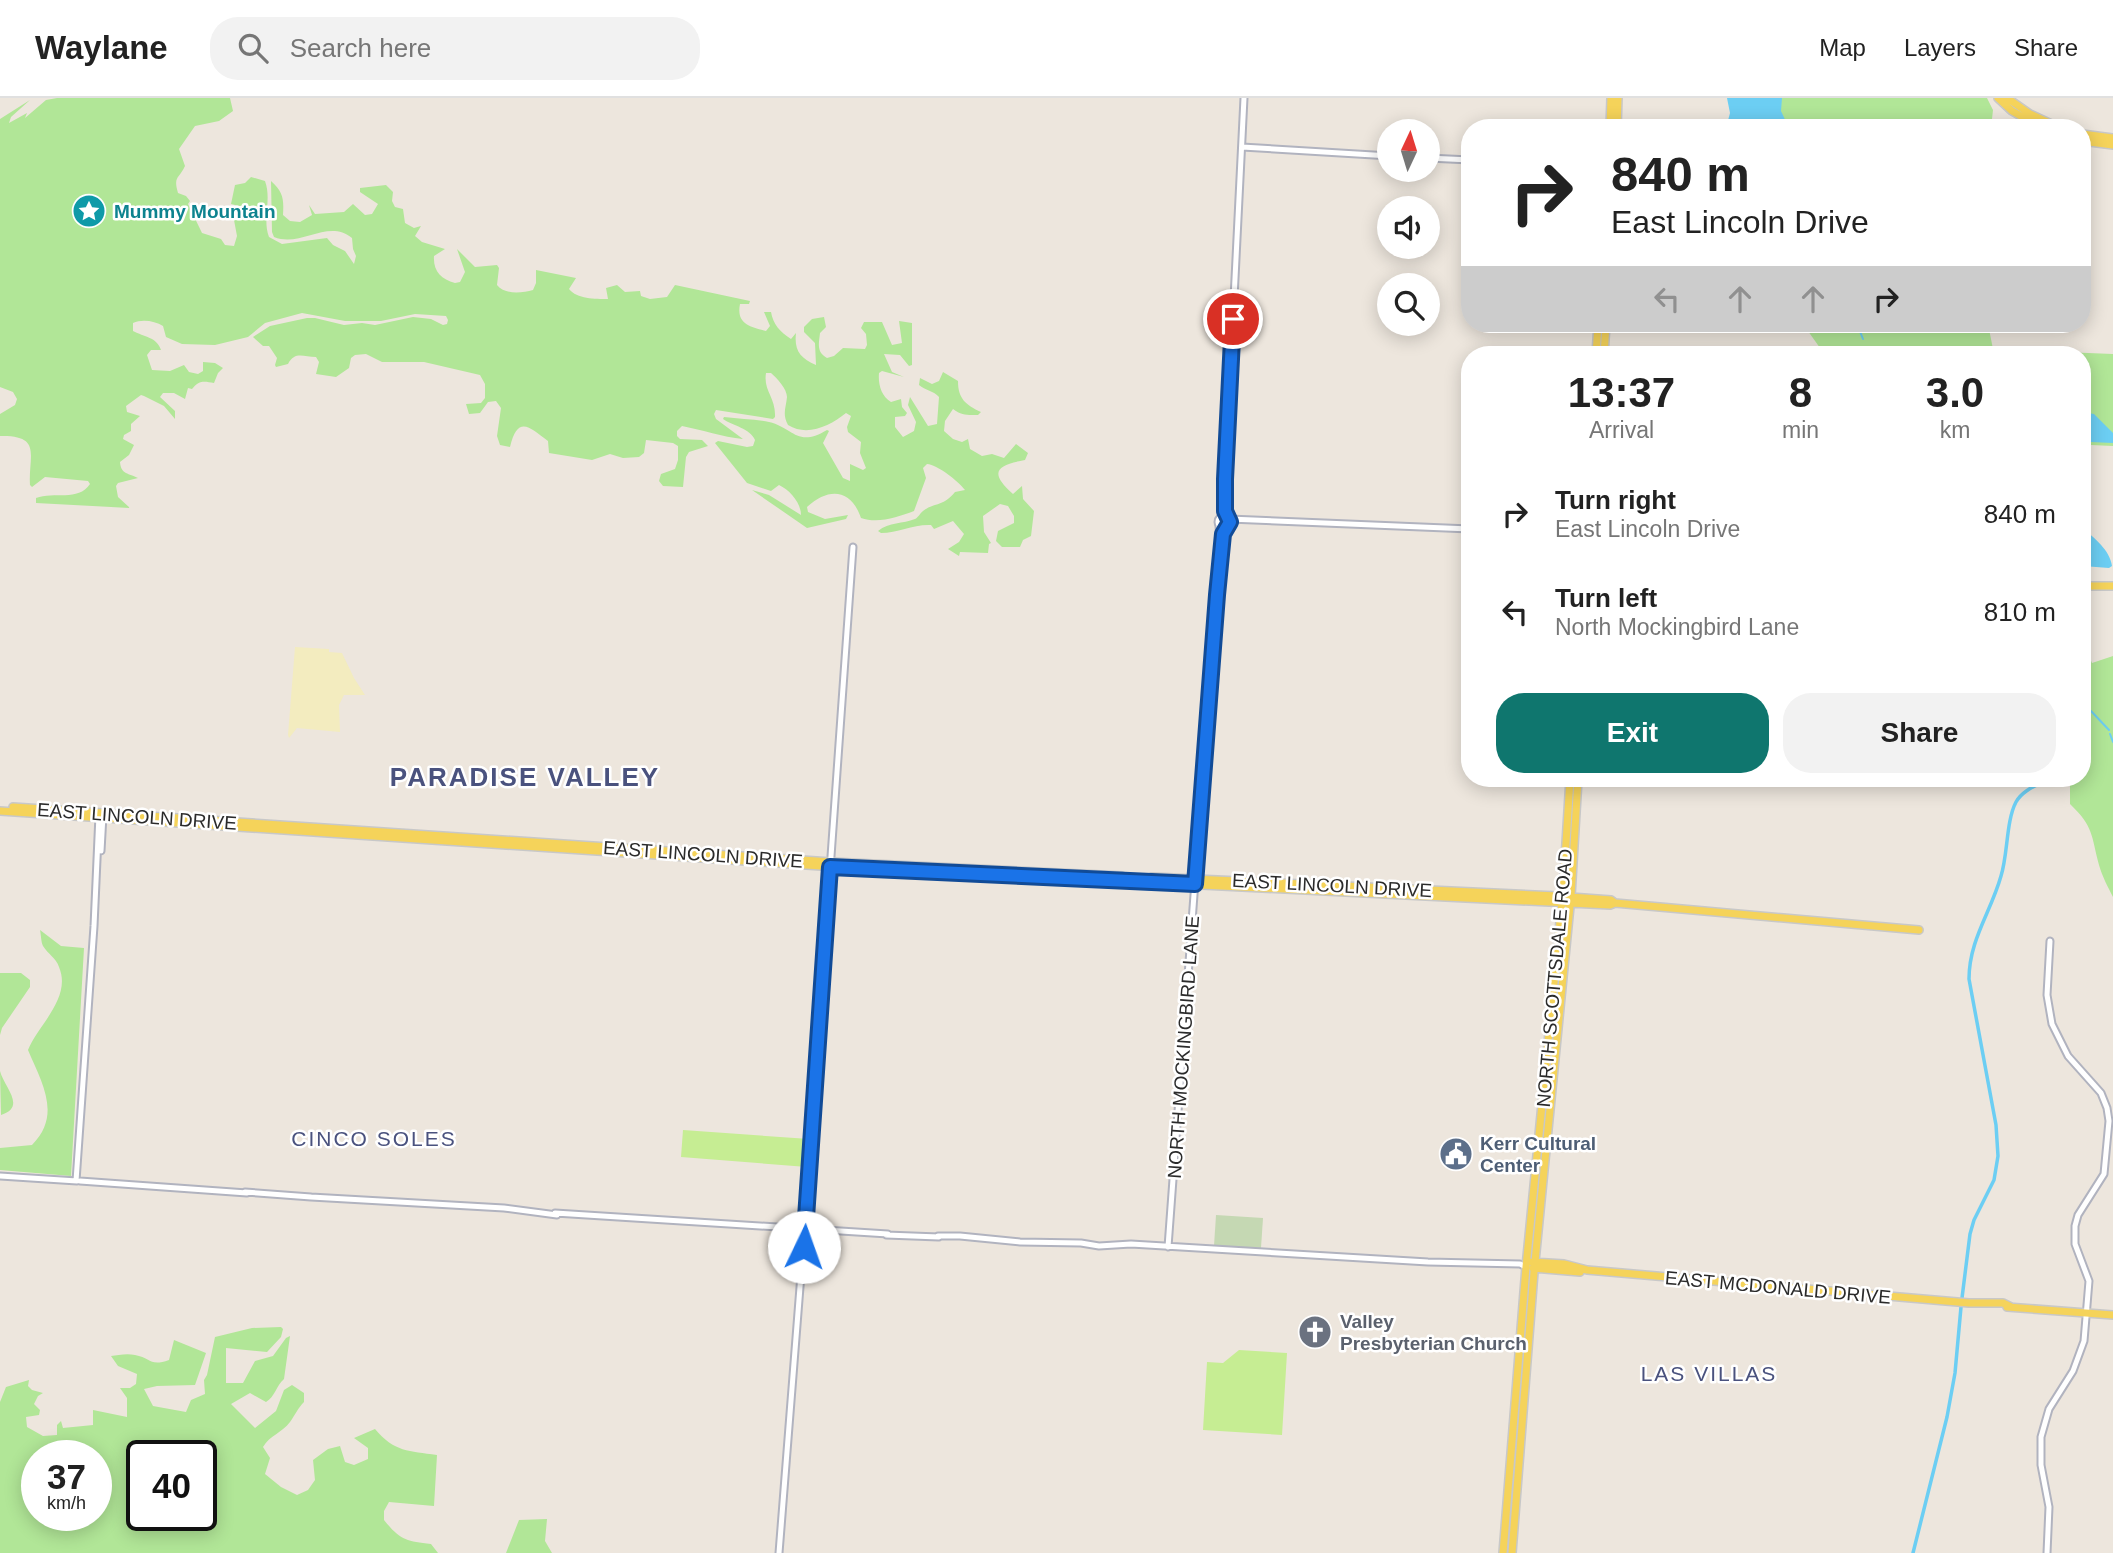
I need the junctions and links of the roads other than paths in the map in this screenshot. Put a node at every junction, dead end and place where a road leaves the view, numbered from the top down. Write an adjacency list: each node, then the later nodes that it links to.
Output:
1 (1244, 98): 14 (street, NORTH MOCKINGBIRD LANE)
2 (1611, 98): 6 (main road)
3 (1618, 98): 7 (main road)
4 (1998, 98): 8 (main road)
5 (2007, 98): 9 (main road)
6 (1610, 119)
7 (1617, 119)
8 (2026, 119)
9 (2041, 119)
10 (2091, 135): 11 (main road)
11 (2113, 138)
12 (2091, 142): 13 (main road)
13 (2113, 145)
14 (1241, 147): 15 (street); 18 (street, NORTH MOCKINGBIRD LANE)
15 (1377, 155)
16 (1440, 159): 17 (street)
17 (1461, 160)
18 (1226, 521): 19 (street); 23 (street, NORTH MOCKINGBIRD LANE); 23 (street, NORTH MOCKINGBIRD LANE)
19 (1461, 529)
20 (853, 547): 29 (street)
21 (2112, 585): 22 (main road)
22 (2091, 586)
23 (1217, 595): 30 (street, NORTH MOCKINGBIRD LANE)
24 (1571, 787): 28 (main road, NORTH SCOTTSDALE ROAD)
25 (1573, 787): 28 (main road, NORTH SCOTTSDALE ROAD)
26 (0, 809): 27 (main road, EAST LINCOLN DRIVE)
27 (101, 816): 29 (main road, EAST LINCOLN DRIVE); 35 (street)
28 (1571, 824): 31 (main road, NORTH SCOTTSDALE ROAD)
29 (830, 864): 30 (main road, EAST LINCOLN DRIVE); 36 (street)
30 (1195, 882): 31 (main road, EAST LINCOLN DRIVE); 37 (street, NORTH MOCKINGBIRD LANE)
31 (1567, 899): 32 (main road, EAST LINCOLN DRIVE); 38 (main road, NORTH SCOTTSDALE ROAD)
32 (1919, 930)
33 (2050, 941): 39 (street)
34 (0, 1176): 35 (street, EAST MCDONALD DRIVE)
35 (78, 1181): 36 (street, EAST MCDONALD DRIVE)
36 (804, 1230): 37 (street, EAST MCDONALD DRIVE); 41 (street)
37 (1168, 1248): 38 (street, EAST MCDONALD DRIVE)
38 (1528, 1265): 39 (main road, EAST MCDONALD DRIVE); 42 (main road, NORTH SCOTTSDALE ROAD); 43 (main road, NORTH SCOTTSDALE ROAD)
39 (2087, 1313): 40 (main road, EAST MCDONALD DRIVE); 44 (street)
40 (2113, 1315)
41 (779, 1553)
42 (1503, 1553)
43 (1512, 1553)
44 (2047, 1553)

